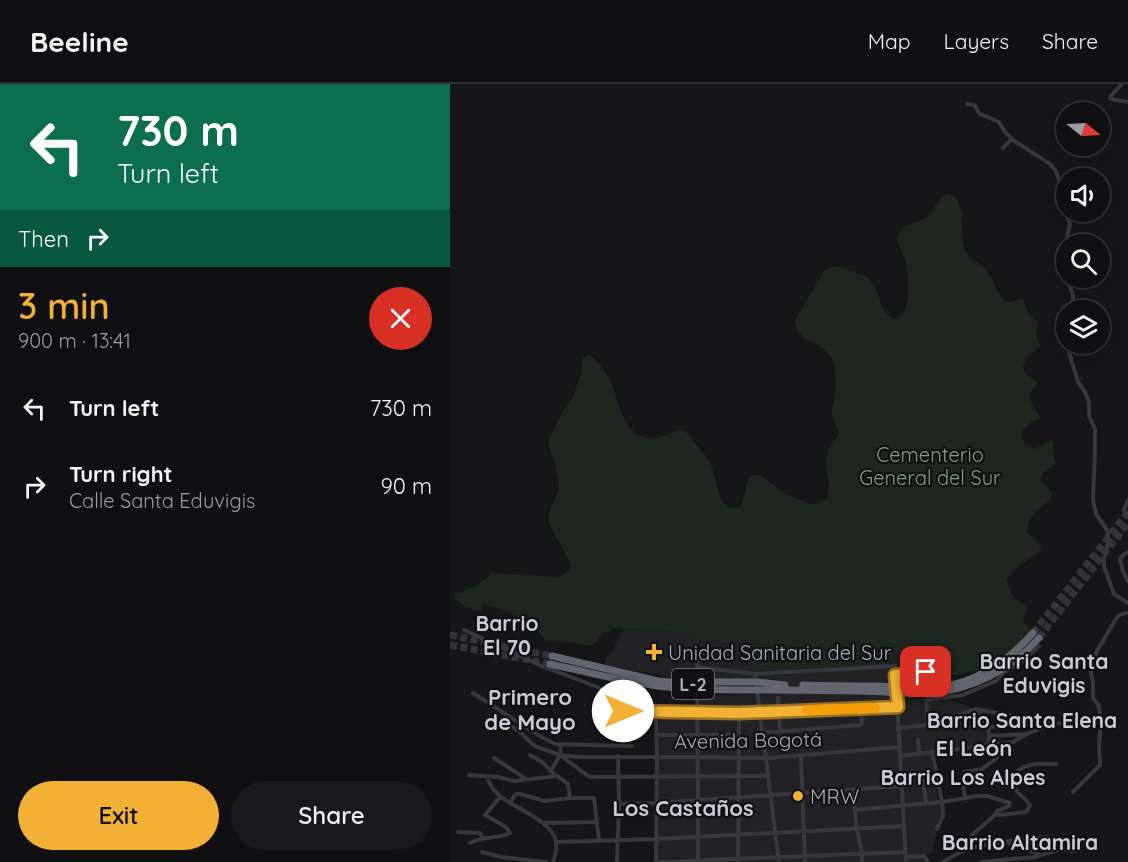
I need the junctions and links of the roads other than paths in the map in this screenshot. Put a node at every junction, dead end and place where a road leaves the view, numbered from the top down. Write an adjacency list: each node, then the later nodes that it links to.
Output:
1 (1122, 84): 2 (street)
2 (1128, 102)
3 (967, 104): 4 (street)
4 (1012, 139): 5 (street); 6 (street)
5 (1003, 148)
6 (1068, 234)
7 (1070, 354): 12 (street)
8 (1128, 500): 9 (street)
9 (1128, 516)
10 (1128, 552): 11 (street)
11 (1128, 581)
12 (1128, 603)
13 (1128, 613): 84 (street)
14 (464, 630): 34 (street)
15 (1037, 639): 25 (highway, L-2); 29 (street)
16 (697, 652): 18 (street)
17 (551, 660): 19 (highway, L-2)
18 (697, 667): 20 (street); 22 (street)
19 (600, 671): 22 (highway); 23 (highway, L-2); 24 (highway, L-2); 27 (highway)
20 (755, 674): 21 (street); 36 (street)
21 (895, 675): 29 (street); 30 (street)
22 (698, 682): 23 (highway); 27 (street)
23 (785, 685): 25 (highway, L-2)
24 (774, 690): 25 (highway, L-2); 27 (highway)
25 (939, 690)
26 (473, 693): 54 (street)
27 (698, 694): 35 (street)
28 (778, 698): 33 (street)
29 (931, 700): 42 (street)
30 (898, 707): 31 (street); 44 (street)
31 (860, 709): 33 (street); 45 (street)
32 (976, 709): 38 (street); 42 (street); 43 (street)
33 (779, 711): 36 (street); 45 (street)
34 (656, 712): 35 (street); 48 (street)
35 (698, 712): 37 (street); 49 (street)
36 (759, 712): 37 (street); 46 (street)
37 (739, 713): 50 (street)
38 (1017, 717)
39 (500, 719): 60 (street, Avenida Bogotá)
40 (1066, 723): 41 (street)
41 (1044, 724): 43 (street); 47 (street)
42 (928, 725): 44 (street)
43 (989, 727): 51 (street)
44 (898, 728): 57 (street)
45 (780, 731): 46 (street)
46 (762, 733): 69 (street)
47 (1027, 734): 51 (street); 53 (street)
48 (656, 735): 49 (street); 65 (street)
49 (698, 735): 50 (street); 66 (street)
50 (738, 735): 67 (street)
51 (989, 736): 55 (street)
52 (918, 740): 59 (street)
53 (996, 744): 55 (street); 90 (street)
54 (561, 745): 56 (street); 60 (street)
55 (989, 745): 58 (street)
56 (632, 746)
57 (900, 747): 63 (street, Avenida Bogotá); 64 (street)
58 (932, 751): 59 (street); 93 (street)
59 (919, 753): 64 (street)
60 (560, 754): 62 (street, Avenida Bogotá); 71 (street); 74 (street)
61 (530, 755): 71 (street)
62 (618, 756): 65 (street, Avenida Bogotá); 74 (street)
63 (801, 756): 69 (street, Avenida Bogotá); 85 (street)
64 (900, 756): 82 (street)
65 (657, 757): 66 (street, Avenida Bogotá); 75 (street)
66 (697, 757): 67 (street, Avenida Bogotá); 76 (street)
67 (739, 757): 69 (street, Avenida Bogotá); 77 (street)
68 (494, 758): 80 (street)
69 (765, 758): 78 (street)
70 (1056, 764): 99 (street)
71 (551, 771): 73 (street)
72 (469, 776): 79 (street)
73 (557, 776): 80 (street); 88 (street)
74 (618, 776): 75 (street); 96 (street)
75 (657, 776): 76 (street); 94 (street)
76 (698, 776): 77 (street); 91 (street)
77 (738, 776): 78 (street); 89 (street)
78 (768, 776): 86 (street)
79 (487, 777): 80 (street); 87 (street)
80 (527, 780)
81 (923, 781): 95 (street)
82 (902, 786): 83 (street); 97 (street)
83 (852, 790): 85 (street); 98 (street)
84 (1072, 792)
85 (802, 793): 86 (street); 105 (street)
86 (770, 795): 89 (street); 107 (street)
87 (500, 797): 92 (street); 112 (street)
88 (570, 798): 92 (street); 100 (street)
89 (738, 798): 91 (street); 108 (street)
90 (965, 798): 93 (street); 99 (street)
91 (698, 800): 94 (street); 109 (street)
92 (510, 802): 101 (street)
93 (942, 802): 95 (street); 103 (street)
94 (657, 803): 96 (street); 113 (street)
95 (926, 803): 97 (street)
96 (618, 804): 114 (street)
97 (903, 806): 98 (street); 102 (street)
98 (854, 810): 104 (street)
99 (996, 814): 110 (street)
100 (597, 822): 101 (street); 115 (street)
101 (543, 824): 116 (street)
102 (904, 826): 104 (street); 125 (street)
103 (937, 828)
104 (857, 829): 105 (street); 121 (street)
105 (804, 831): 107 (street); 124 (street)
106 (458, 832): 112 (street)
107 (774, 832): 108 (street); 126 (street)
108 (738, 834): 109 (street); 127 (street)
109 (698, 836): 113 (street); 128 (street)
110 (971, 836)
111 (1047, 837): 117 (street)
112 (483, 839): 118 (street)
113 (656, 839): 114 (street); 133 (street)
114 (618, 840): 115 (street); 132 (street)
115 (599, 841): 116 (street)
116 (557, 842): 131 (street)
117 (1005, 842): 123 (street); 138 (street)
118 (470, 843)
119 (1078, 850): 123 (street)
120 (482, 852): 130 (street)
121 (862, 854): 122 (street); 125 (street); 136 (street)
122 (830, 855): 124 (street); 135 (street)
123 (1042, 855): 129 (street)
124 (805, 856): 126 (street); 134 (street)
125 (906, 857): 137 (street)
126 (778, 859): 127 (street)
127 (738, 860): 128 (street)
128 (698, 861): 133 (street)
129 (1008, 861): 139 (street)
130 (546, 862)
131 (553, 862)
132 (617, 862)
133 (658, 862)
134 (806, 862)
135 (831, 862)
136 (862, 862)
137 (927, 862)
138 (943, 862)
139 (982, 862)

